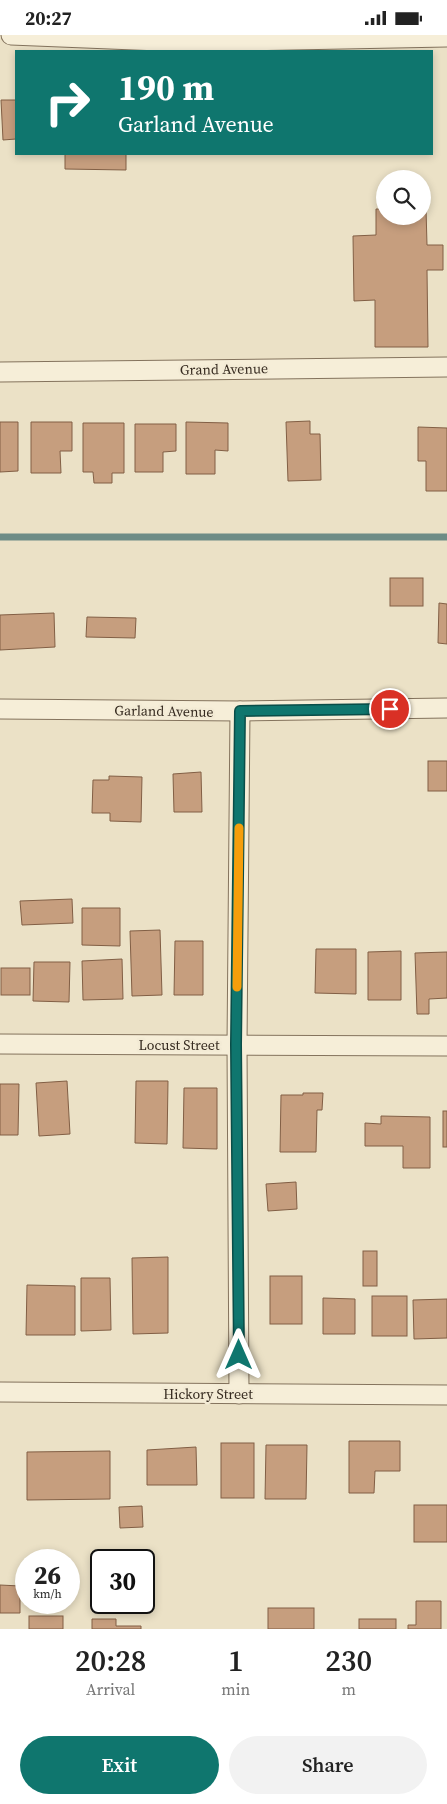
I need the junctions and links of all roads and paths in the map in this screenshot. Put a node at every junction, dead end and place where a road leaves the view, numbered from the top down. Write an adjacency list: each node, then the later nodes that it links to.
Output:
1 (11, 35): 2 (street)
2 (447, 37)
3 (447, 367): 4 (street, Grand Avenue)
4 (0, 372)
5 (0, 709): 7 (street, Garland Avenue)
6 (447, 709): 7 (street, Garland Avenue)
7 (240, 711): 9 (street)
8 (0, 1044): 9 (street, Locust Street)
9 (236, 1045): 10 (street, Locust Street); 12 (street)
10 (447, 1045)
11 (0, 1392): 12 (street, Hickory Street)
12 (239, 1394): 13 (street, Hickory Street)
13 (447, 1395)

